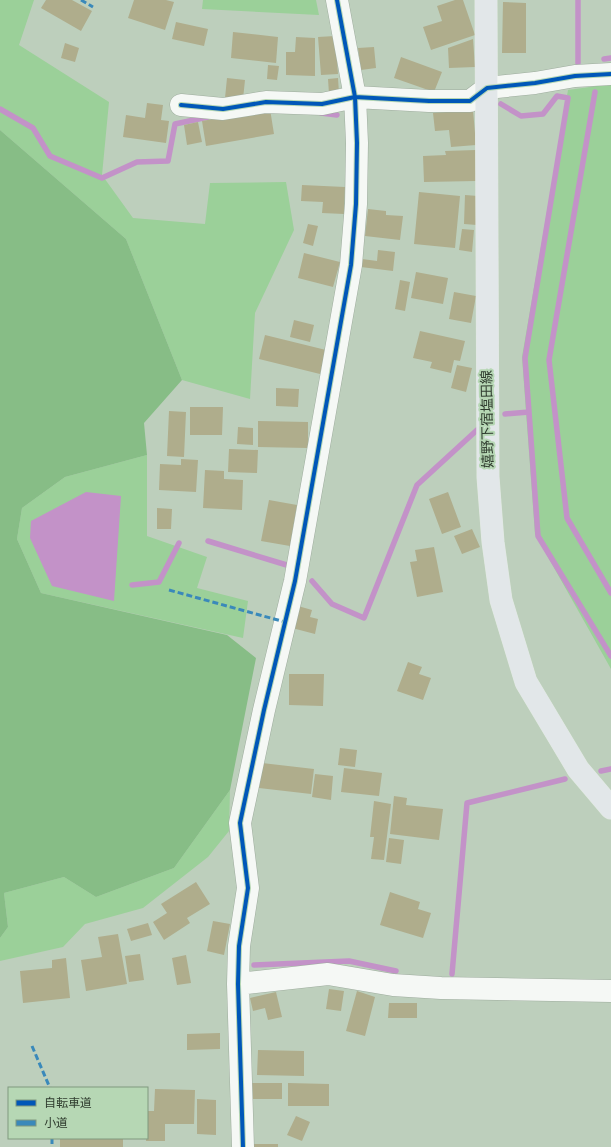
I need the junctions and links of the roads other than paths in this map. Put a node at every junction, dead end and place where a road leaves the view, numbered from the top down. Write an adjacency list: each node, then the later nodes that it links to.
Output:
1 (337, 0): 5 (street)
2 (486, 0): 4 (main road, 嬉野下宿塩田線)
3 (611, 74): 4 (street)
4 (487, 88): 5 (street); 7 (main road, 嬉野下宿塩田線)
5 (355, 97): 6 (street); 8 (street)
6 (181, 105)
7 (611, 808)
8 (238, 984): 9 (street); 10 (street)
9 (611, 991)
10 (243, 1147)

